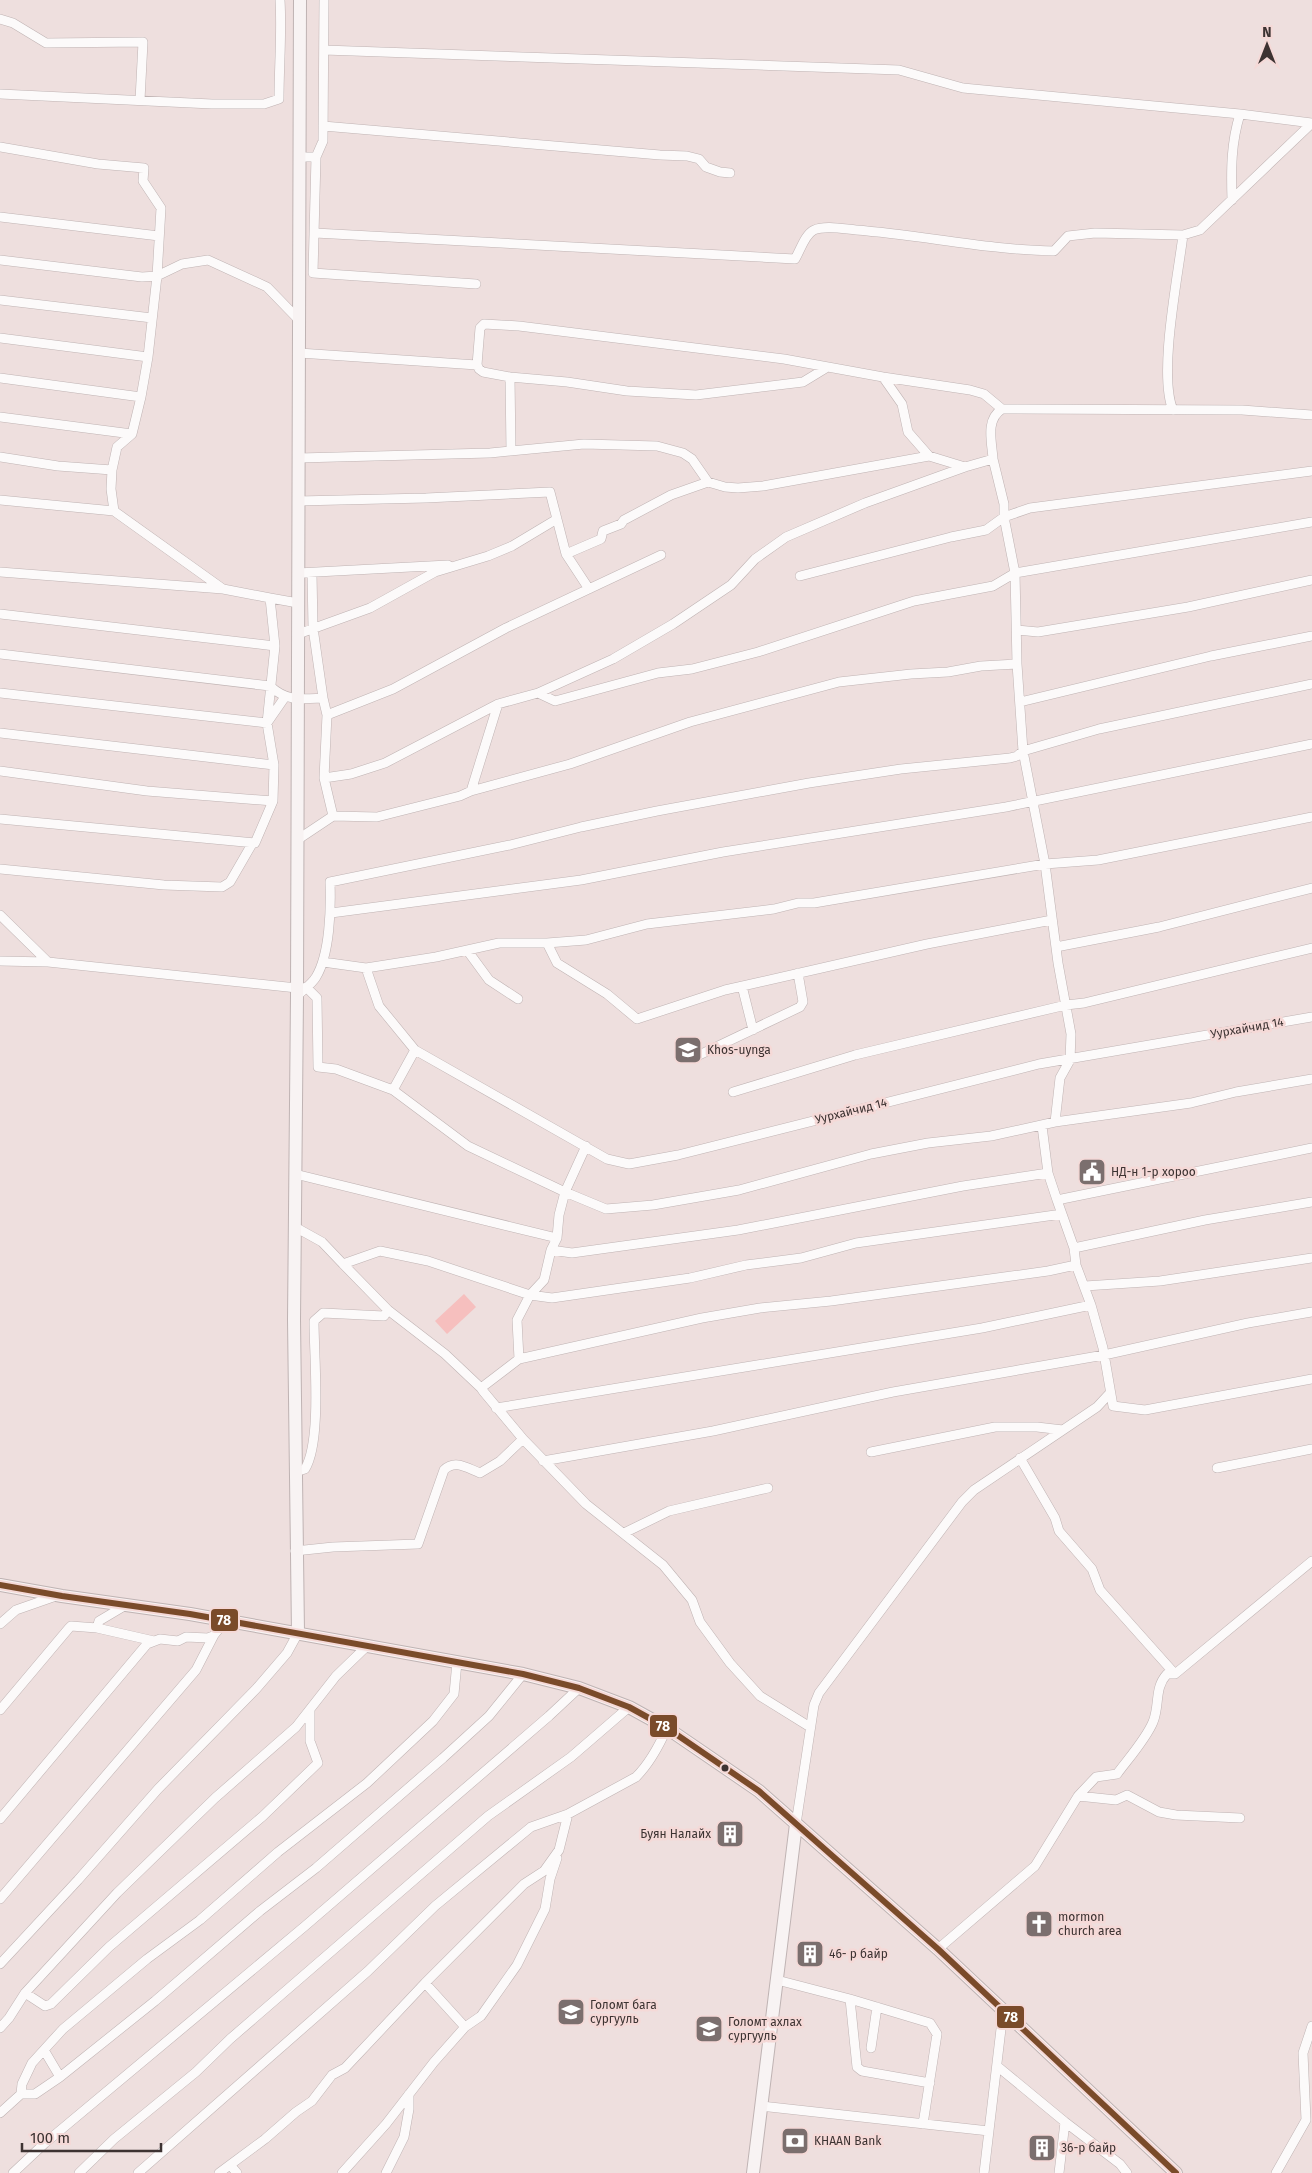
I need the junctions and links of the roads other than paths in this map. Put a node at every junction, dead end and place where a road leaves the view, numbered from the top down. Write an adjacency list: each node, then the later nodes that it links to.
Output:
1 (280, 0): 7 (street)
2 (300, 0): 12 (main road)
3 (324, 0): 5 (street)
4 (0, 19): 7 (street)
5 (324, 50): 8 (street); 10 (street)
6 (0, 94): 7 (street)
7 (140, 100)
8 (1240, 114): 9 (street); 15 (street)
9 (1312, 123): 15 (street)
10 (323, 126): 13 (street); 14 (street)
11 (0, 147): 19 (street)
12 (300, 157): 13 (street); 25 (main road)
13 (316, 158): 17 (street)
14 (730, 173)
15 (1232, 200): 18 (street)
16 (0, 217): 19 (street)
17 (314, 233): 18 (street); 22 (street)
18 (1183, 235): 36 (street)
19 (159, 236): 21 (street)
20 (0, 260): 21 (street)
21 (156, 276): 24 (street); 25 (street)
22 (476, 284)
23 (0, 300): 24 (street)
24 (152, 318): 28 (street)
25 (300, 320): 27 (main road)
26 (0, 338): 28 (street)
27 (299, 353): 29 (street); 43 (main road)
28 (148, 357): 34 (street)
29 (477, 365): 30 (street); 33 (street)
30 (826, 368): 31 (street); 33 (street)
31 (883, 377): 35 (street); 41 (street)
32 (0, 378): 34 (street)
33 (510, 378): 40 (street)
34 (141, 397): 39 (street)
35 (1002, 409): 36 (street); 44 (street)
36 (1173, 410): 37 (street)
37 (1312, 416)
38 (0, 417): 39 (street)
39 (132, 434): 46 (street)
40 (511, 451): 43 (street); 48 (street)
41 (929, 456): 45 (street); 48 (street)
42 (0, 457): 46 (street)
43 (299, 458): 50 (main road)
44 (993, 459): 45 (street); 52 (street)
45 (965, 466): 79 (street)
46 (112, 470): 51 (street)
47 (1312, 471): 52 (street)
48 (708, 482): 55 (street)
49 (0, 500): 51 (street)
50 (298, 502): 53 (street); 61 (main road)
51 (114, 511): 64 (street)
52 (1004, 516): 60 (street); 62 (street)
53 (557, 520): 55 (street); 57 (street)
54 (1312, 522): 60 (street)
55 (566, 554): 65 (street)
56 (661, 555): 65 (street)
57 (464, 564): 59 (street); 69 (street)
58 (0, 572): 64 (street)
59 (312, 573): 61 (street); 69 (street)
60 (1014, 573): 70 (street); 79 (street)
61 (298, 574): 67 (main road)
62 (800, 576)
63 (1312, 580): 70 (street)
64 (223, 589): 66 (street)
65 (590, 589): 84 (street)
66 (270, 598): 67 (street); 73 (street)
67 (298, 603): 71 (main road)
68 (0, 614): 73 (street)
69 (314, 628): 71 (street); 81 (street)
70 (1017, 630): 75 (street)
71 (298, 634): 80 (main road)
72 (1312, 636): 82 (street)
73 (275, 646): 77 (street)
74 (0, 654): 77 (street)
75 (1017, 664): 82 (street); 92 (street)
76 (1312, 684): 88 (street)
77 (270, 686): 80 (street); 85 (street)
78 (0, 693): 85 (street)
79 (538, 693): 83 (street)
80 (291, 698): 81 (street); 85 (street); 98 (main road)
81 (323, 698): 84 (street)
82 (1020, 702): 88 (street)
83 (498, 704): 91 (street); 92 (street)
84 (327, 715): 91 (street)
85 (267, 723): 89 (street)
86 (0, 733): 89 (street)
87 (1312, 744): 93 (street)
88 (1023, 751): 93 (street); 103 (street)
89 (274, 765): 94 (street)
90 (0, 771): 94 (street)
91 (324, 778): 95 (street)
92 (471, 791): 95 (street)
93 (1034, 800): 100 (street); 103 (street)
94 (273, 801): 99 (street)
95 (333, 816): 98 (street)
96 (1312, 817): 100 (street)
97 (0, 819): 99 (street)
98 (297, 840): 116 (main road)
99 (252, 844): 101 (street)
100 (1045, 864): 105 (street); 106 (street)
101 (0, 869)
102 (1312, 888): 107 (street)
103 (331, 913): 112 (street)
104 (0, 915): 111 (street)
105 (1052, 920): 107 (street); 114 (street)
106 (547, 943): 109 (street); 115 (street)
107 (1056, 947): 118 (street)
108 (1312, 948): 118 (street)
109 (467, 950): 113 (street); 117 (street)
110 (0, 961): 111 (street)
111 (48, 962): 116 (street)
112 (322, 962): 113 (street); 116 (street)
113 (366, 968): 121 (street)
114 (798, 973): 115 (street); 120 (street)
115 (742, 986): 120 (street)
116 (300, 991): 125 (street); 132 (main road)
117 (518, 999)
118 (1066, 1006): 123 (street); 126 (street)
119 (1312, 1017): 123 (street, Уурхайчид 14)
120 (754, 1030): 122 (street)
121 (415, 1050): 125 (street); 129 (street, Уурхайчид 14)
122 (695, 1057)
123 (1070, 1060): 127 (street); 129 (street, Уурхайчид 14)
124 (1312, 1079): 127 (street)
125 (393, 1090): 133 (street)
126 (733, 1092)
127 (1055, 1122): 128 (street)
128 (1042, 1126): 131 (street); 133 (street)
129 (586, 1146): 133 (street)
130 (1312, 1148): 134 (street)
131 (1048, 1173): 134 (street); 140 (street)
132 (295, 1174): 137 (main road); 138 (street)
133 (565, 1192): 138 (street)
134 (1057, 1200): 136 (street)
135 (1312, 1202): 139 (street)
136 (1062, 1214): 139 (street); 145 (street)
137 (295, 1227): 142 (street); 162 (main road)
138 (557, 1238): 140 (street)
139 (1074, 1248): 143 (street)
140 (551, 1250): 145 (street)
141 (1312, 1258): 144 (street)
142 (343, 1264): 145 (street); 147 (street)
143 (1076, 1265): 144 (street); 150 (street)
144 (1085, 1286): 146 (street)
145 (530, 1295): 150 (street)
146 (1092, 1305): 149 (street); 154 (street)
147 (388, 1310): 152 (street); 162 (street)
148 (1312, 1312): 149 (street)
149 (1104, 1355): 153 (street); 160 (street)
150 (519, 1359): 152 (street)
151 (1312, 1380): 153 (street)
152 (481, 1388): 154 (street)
153 (1110, 1393): 155 (street)
154 (496, 1408): 156 (street)
155 (1063, 1430): 158 (street); 159 (street)
156 (523, 1439): 160 (street); 165 (street)
157 (1312, 1449): 161 (street)
158 (871, 1452)
159 (1020, 1458): 179 (street); 184 (street)
160 (543, 1461): 164 (street)
161 (1217, 1468)
162 (295, 1472): 165 (main road)
163 (768, 1488): 164 (street)
164 (624, 1533): 184 (street)
165 (295, 1551): 173 (main road)
166 (1312, 1561): 179 (street)
167 (0, 1585): 168 (main road)
168 (57, 1596): 169 (main road); 171 (street)
169 (126, 1605): 170 (main road); 172 (street)
170 (226, 1620): 173 (main road); 174 (street)
171 (0, 1624)
172 (97, 1628): 175 (street); 182 (street)
173 (298, 1633): 176 (main road); 194 (street)
174 (213, 1636): 175 (street); 192 (street)
175 (154, 1641): 189 (street)
176 (367, 1646): 177 (main road); 183 (street)
177 (457, 1662): 178 (main road); 205 (street)
178 (522, 1674): 180 (main road); 207 (street)
179 (1176, 1674): 186 (street)
180 (579, 1688): 181 (main road); 218 (street)
181 (628, 1707): 185 (main road); 219 (street)
182 (0, 1710)
183 (310, 1711): 197 (street); 197 (street)
184 (810, 1727): 190 (street)
185 (667, 1728): 187 (street); 190 (main road)
186 (1078, 1796): 188 (street); 193 (street)
187 (568, 1814): 191 (street); 220 (street)
188 (1240, 1818)
189 (0, 1819)
190 (796, 1824): 193 (main road); 195 (main road)
191 (559, 1850): 196 (street); 202 (street)
192 (0, 1899)
193 (938, 1949): 200 (main road)
194 (0, 1964)
195 (777, 1980): 198 (street); 211 (main road)
196 (425, 1983): 202 (street); 216 (street)
197 (25, 1993): 203 (street)
198 (850, 1999): 199 (street); 208 (street)
199 (877, 2007): 204 (street); 208 (street)
200 (1004, 2012): 206 (street); 228 (main road)
201 (1312, 2026): 229 (street)
202 (465, 2027): 210 (street)
203 (0, 2028)
204 (870, 2048)
205 (44, 2050): 207 (street); 209 (street)
206 (997, 2066): 213 (street); 215 (street)
207 (60, 2077): 209 (street)
208 (930, 2083): 214 (street)
209 (21, 2094): 212 (street)
210 (410, 2094): 223 (street); 224 (street)
211 (761, 2106): 214 (street); 225 (main road)
212 (0, 2113)
213 (1065, 2122): 217 (street); 227 (street)
214 (923, 2124): 215 (street)
215 (989, 2131): 226 (street)
216 (230, 2166): 221 (street); 222 (street)
217 (1129, 2172)
218 (13, 2173)
219 (79, 2173)
220 (138, 2173)
221 (220, 2173)
222 (237, 2173)
223 (342, 2173)
224 (386, 2173)
225 (753, 2173)
226 (984, 2173)
227 (1059, 2173)
228 (1176, 2173)
229 (1276, 2173)

